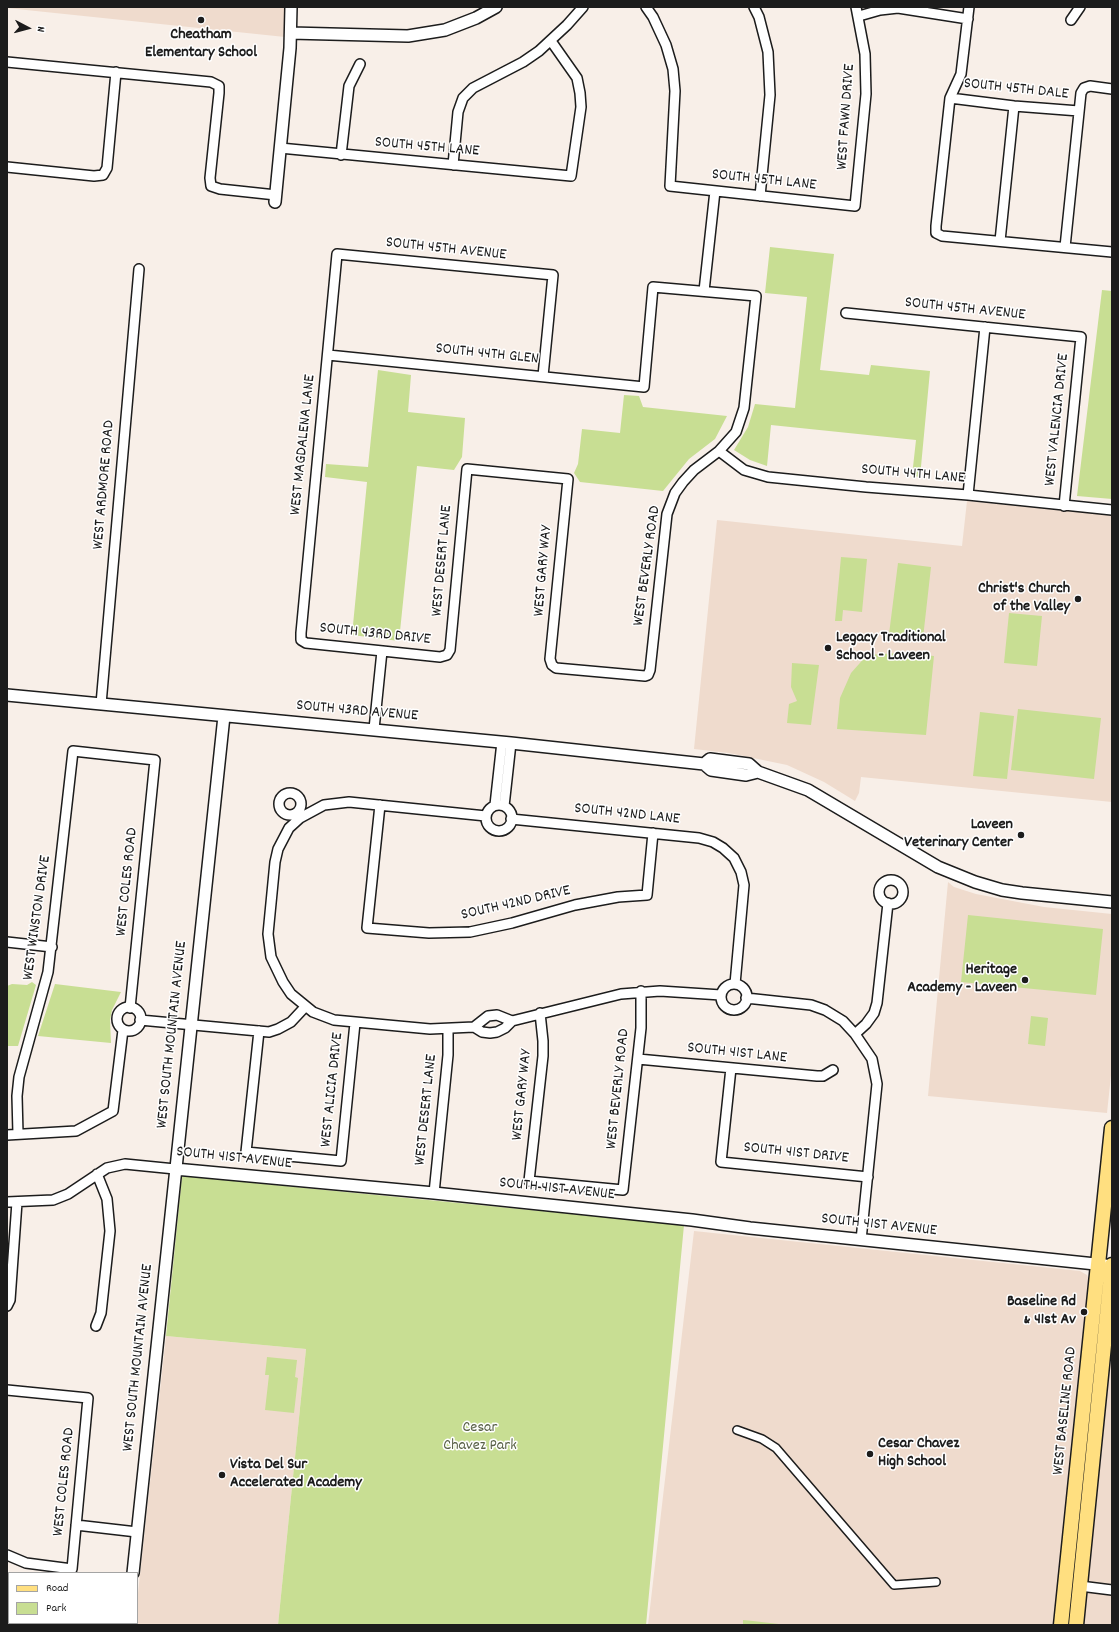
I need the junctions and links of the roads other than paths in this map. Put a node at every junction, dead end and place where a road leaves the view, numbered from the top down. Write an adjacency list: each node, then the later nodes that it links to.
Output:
1 (291, 7): 12 (street)
2 (496, 7): 12 (street)
3 (582, 7): 13 (street)
4 (646, 7): 25 (street, SOUTH 45TH LANE)
5 (754, 7): 26 (street)
6 (856, 7): 9 (street, WEST FAWN DRIVE)
7 (969, 7): 10 (street)
8 (1080, 7): 11 (street)
9 (859, 16): 10 (street); 28 (street, WEST FAWN DRIVE)
10 (968, 19): 18 (street)
11 (1071, 20)
12 (291, 33): 21 (street)
13 (550, 41): 23 (street); 23 (street, SOUTH 45TH LANE)
14 (7, 62): 16 (street)
15 (360, 64): 22 (street)
16 (116, 72): 24 (street); 27 (street)
17 (1112, 89): 20 (street)
18 (950, 98): 19 (street, SOUTH 45TH DALE); 29 (street)
19 (1014, 106): 20 (street, SOUTH 45TH DALE); 29 (street)
20 (1079, 111): 30 (street)
21 (280, 148): 22 (street, SOUTH 45TH LANE); 27 (street)
22 (341, 155): 23 (street, SOUTH 45TH LANE)
23 (453, 165)
24 (7, 167)
25 (715, 191): 26 (street, SOUTH 45TH LANE); 34 (street)
26 (760, 196): 28 (street, SOUTH 45TH LANE)
27 (275, 199)
28 (855, 206)
29 (1000, 241): 30 (street)
30 (1065, 248): 31 (street)
31 (1112, 252)
32 (337, 254): 38 (street, WEST MAGDALENA LANE); 39 (street, SOUTH 45TH AVENUE)
33 (139, 269): 50 (street, WEST ARDMORE ROAD)
34 (704, 291): 39 (street, SOUTH 44TH GLEN); 40 (street, WEST BEVERLY ROAD)
35 (846, 313): 36 (street, SOUTH 45TH AVENUE)
36 (985, 327): 37 (street, SOUTH 45TH AVENUE); 42 (street)
37 (1081, 337): 43 (street, WEST VALENCIA DRIVE)
38 (328, 355): 39 (street, SOUTH 44TH GLEN); 45 (street, WEST MAGDALENA LANE)
39 (543, 376)
40 (718, 451): 42 (street, SOUTH 44TH LANE); 48 (street, WEST BEVERLY ROAD)
41 (568, 479): 47 (street, WEST DESERT LANE); 48 (street, WEST GARY WAY)
42 (968, 495): 43 (street, SOUTH 44TH LANE)
43 (1064, 506): 44 (street, SOUTH 44TH LANE)
44 (1112, 510)
45 (301, 640): 46 (street, SOUTH 43RD DRIVE)
46 (382, 651): 47 (street, SOUTH 43RD DRIVE); 52 (street)
47 (447, 656)
48 (552, 665)
49 (7, 695): 50 (street, SOUTH 43RD AVENUE)
50 (101, 704): 51 (street, SOUTH 43RD AVENUE)
51 (224, 716): 52 (street, SOUTH 43RD AVENUE); 74 (street, WEST SOUTH MOUNTAIN AVENUE)
52 (374, 729): 53 (street, SOUTH 43RD AVENUE)
53 (506, 743): 56 (street); 60 (street, SOUTH 43RD AVENUE)
54 (73, 751): 63 (street, WEST WINSTON DRIVE); 69 (street, WEST COLES ROAD)
55 (380, 805): 57 (street); 59 (street, SOUTH 42ND DRIVE); 68 (street)
56 (500, 806): 57 (street); 58 (street)
57 (486, 816): 58 (street)
58 (511, 819): 59 (street, SOUTH 42ND LANE)
59 (654, 833): 64 (street, SOUTH 42ND LANE)
60 (1112, 902)
61 (888, 903): 79 (street)
62 (7, 942): 63 (street)
63 (52, 947): 85 (street, WEST WINSTON DRIVE)
64 (735, 984): 66 (street); 67 (street)
65 (641, 991): 66 (street); 70 (street); 80 (street, WEST BEVERLY ROAD)
66 (721, 995): 67 (street)
67 (746, 998): 79 (street)
68 (305, 1007): 73 (street); 78 (street)
69 (130, 1008): 71 (street); 77 (street)
70 (540, 1013): 72 (street); 89 (street, WEST GARY WAY)
71 (140, 1020): 74 (street); 77 (street)
72 (512, 1021): 75 (street); 75 (street)
73 (355, 1023): 76 (street); 78 (street, WEST ALICIA DRIVE)
74 (190, 1026): 78 (street); 86 (street, WEST SOUTH MOUNTAIN AVENUE)
75 (474, 1027): 76 (street)
76 (448, 1029): 90 (street, WEST DESERT LANE)
77 (123, 1030): 85 (street)
78 (259, 1032)
79 (856, 1034): 88 (street)
80 (638, 1059): 81 (street, SOUTH 41ST LANE); 89 (street, WEST BEVERLY ROAD)
81 (731, 1068): 82 (street, SOUTH 41ST LANE); 88 (street, SOUTH 41ST DRIVE)
82 (833, 1070)
83 (1112, 1128): 94 (main road, WEST BASELINE ROAD)
84 (7, 1134): 85 (street)
85 (18, 1134)
86 (175, 1169): 87 (street, SOUTH 41ST AVENUE); 90 (street, SOUTH 41ST AVENUE); 100 (street, WEST SOUTH MOUNTAIN AVENUE)
87 (97, 1174): 92 (street, SOUTH 41ST AVENUE); 96 (street)
88 (868, 1177): 93 (street)
89 (624, 1190)
90 (434, 1193): 93 (street, SOUTH 41ST AVENUE)
91 (7, 1202): 92 (street, SOUTH 41ST AVENUE)
92 (17, 1202): 95 (street)
93 (861, 1240): 94 (street, SOUTH 41ST AVENUE)
94 (1108, 1265): 104 (main road, WEST BASELINE ROAD); 106 (main road, WEST BASELINE ROAD)
95 (7, 1306)
96 (96, 1326)
97 (7, 1390): 99 (street, WEST COLES ROAD)
98 (736, 1430): 103 (street)
99 (76, 1526): 100 (street); 101 (street, WEST COLES ROAD)
100 (137, 1532): 102 (street, WEST SOUTH MOUNTAIN AVENUE)
101 (7, 1555)
102 (133, 1572)
103 (936, 1582)
104 (1080, 1586): 105 (street); 107 (main road, WEST BASELINE ROAD)
105 (1112, 1590)
106 (1062, 1625)
107 (1076, 1625)

